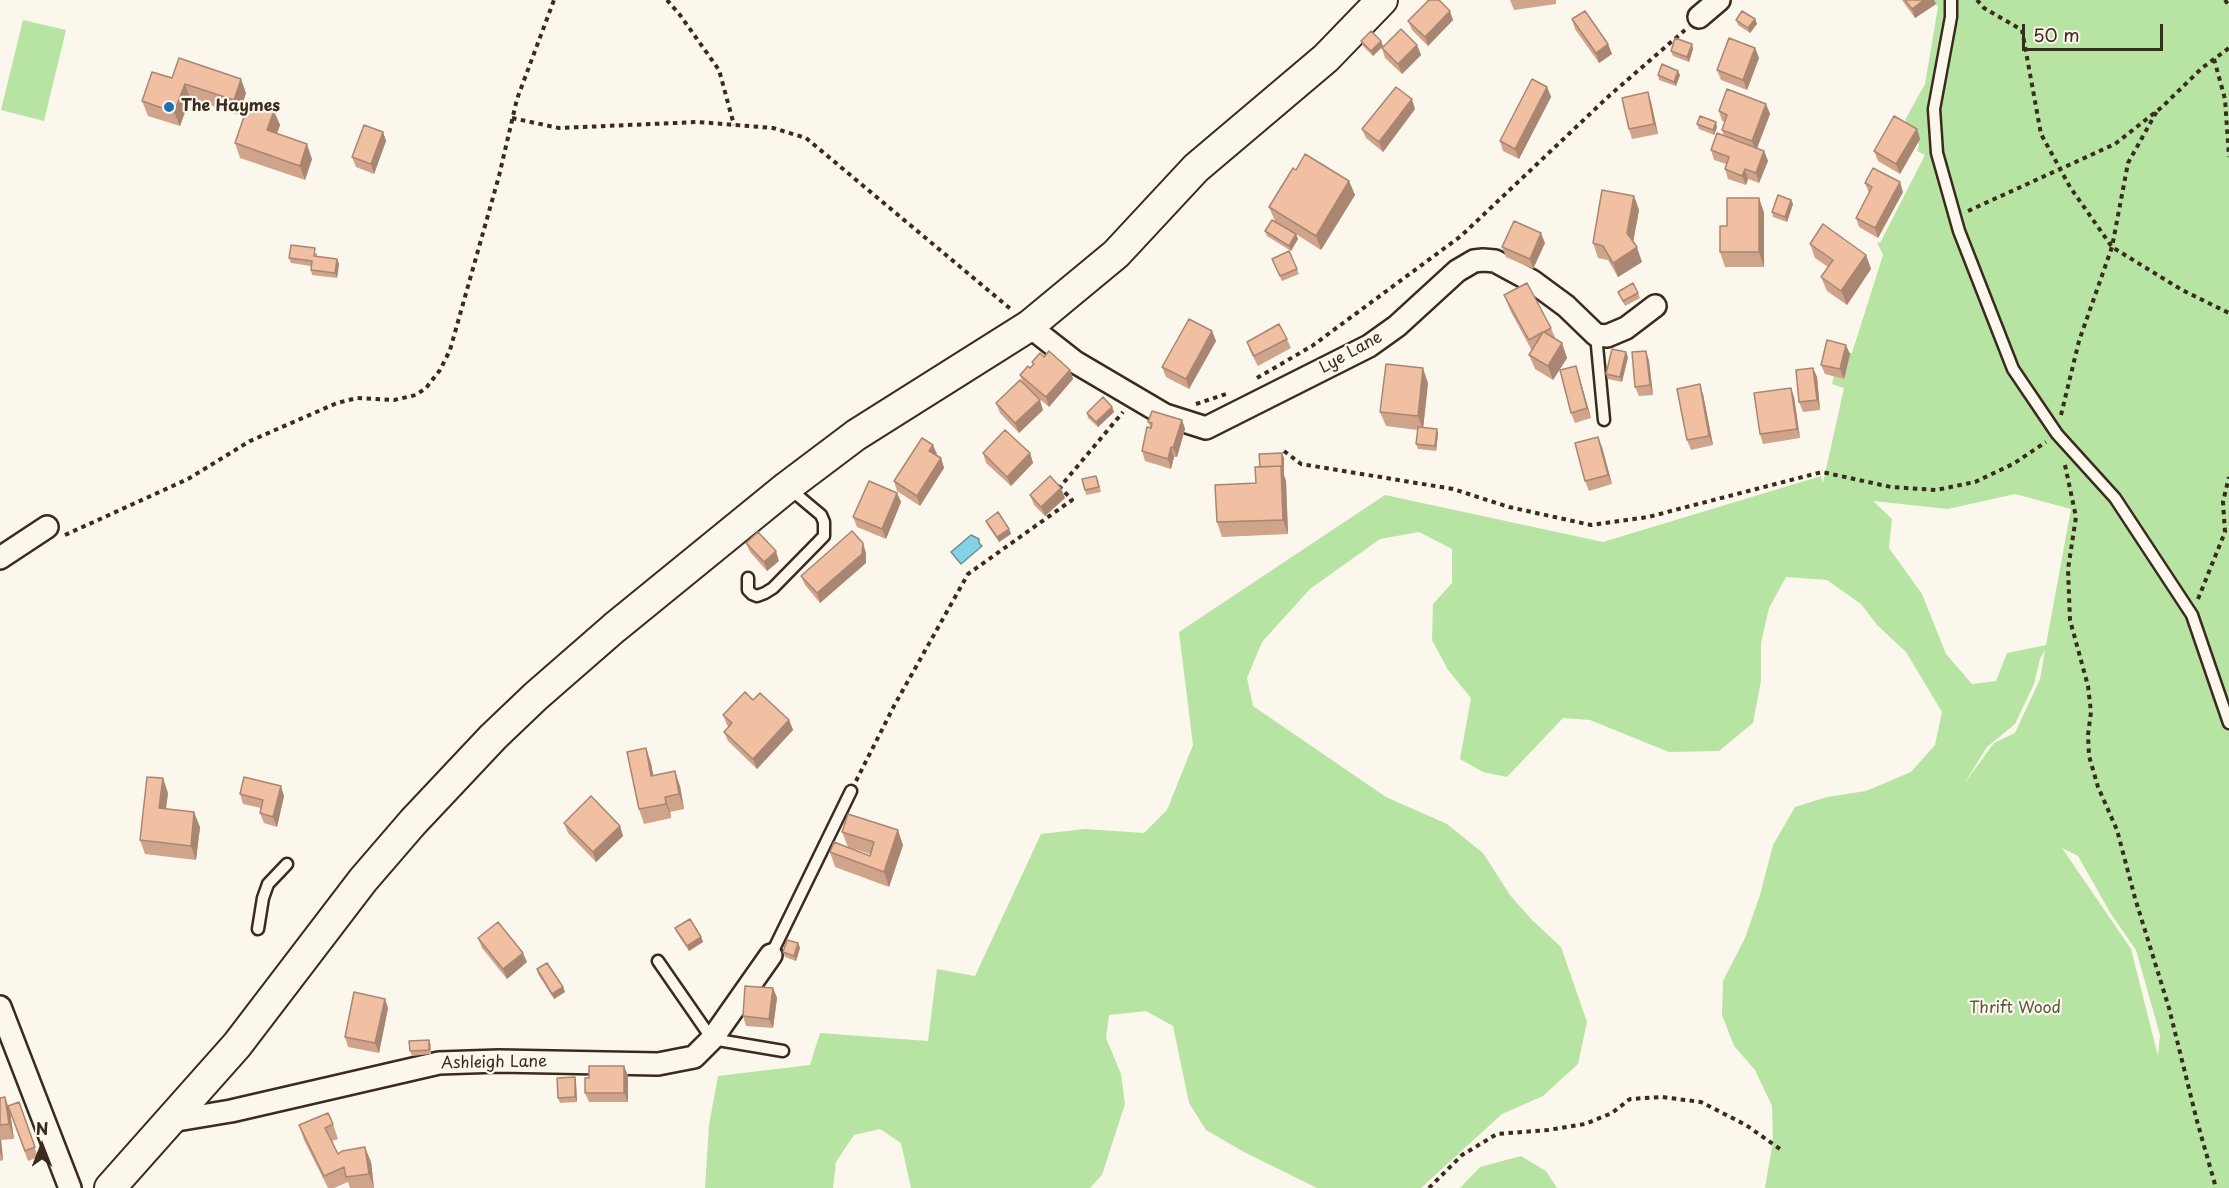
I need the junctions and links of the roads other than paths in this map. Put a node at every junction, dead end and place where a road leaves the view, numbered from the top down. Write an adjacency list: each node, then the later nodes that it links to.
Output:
1 (1382, 0): 6 (main road)
2 (1719, 0): 4 (street)
3 (1951, 0): 13 (lane)
4 (1699, 17)
5 (1655, 306): 7 (street)
6 (1029, 326): 7 (street, Lye Lane); 9 (main road)
7 (1596, 335): 8 (lane)
8 (1604, 420)
9 (787, 487): 12 (lane); 22 (main road)
10 (53, 532): 11 (street)
11 (0, 558)
12 (747, 578)
13 (2229, 723)
14 (851, 790): 17 (lane)
15 (287, 864): 16 (lane)
16 (258, 929)
17 (771, 955): 20 (street, Ashleigh Lane)
18 (658, 961): 20 (lane)
19 (0, 1007): 23 (street)
20 (712, 1039): 21 (lane); 22 (street, Ashleigh Lane)
21 (783, 1051)
22 (171, 1121): 24 (main road)
23 (68, 1187)
24 (110, 1188)

